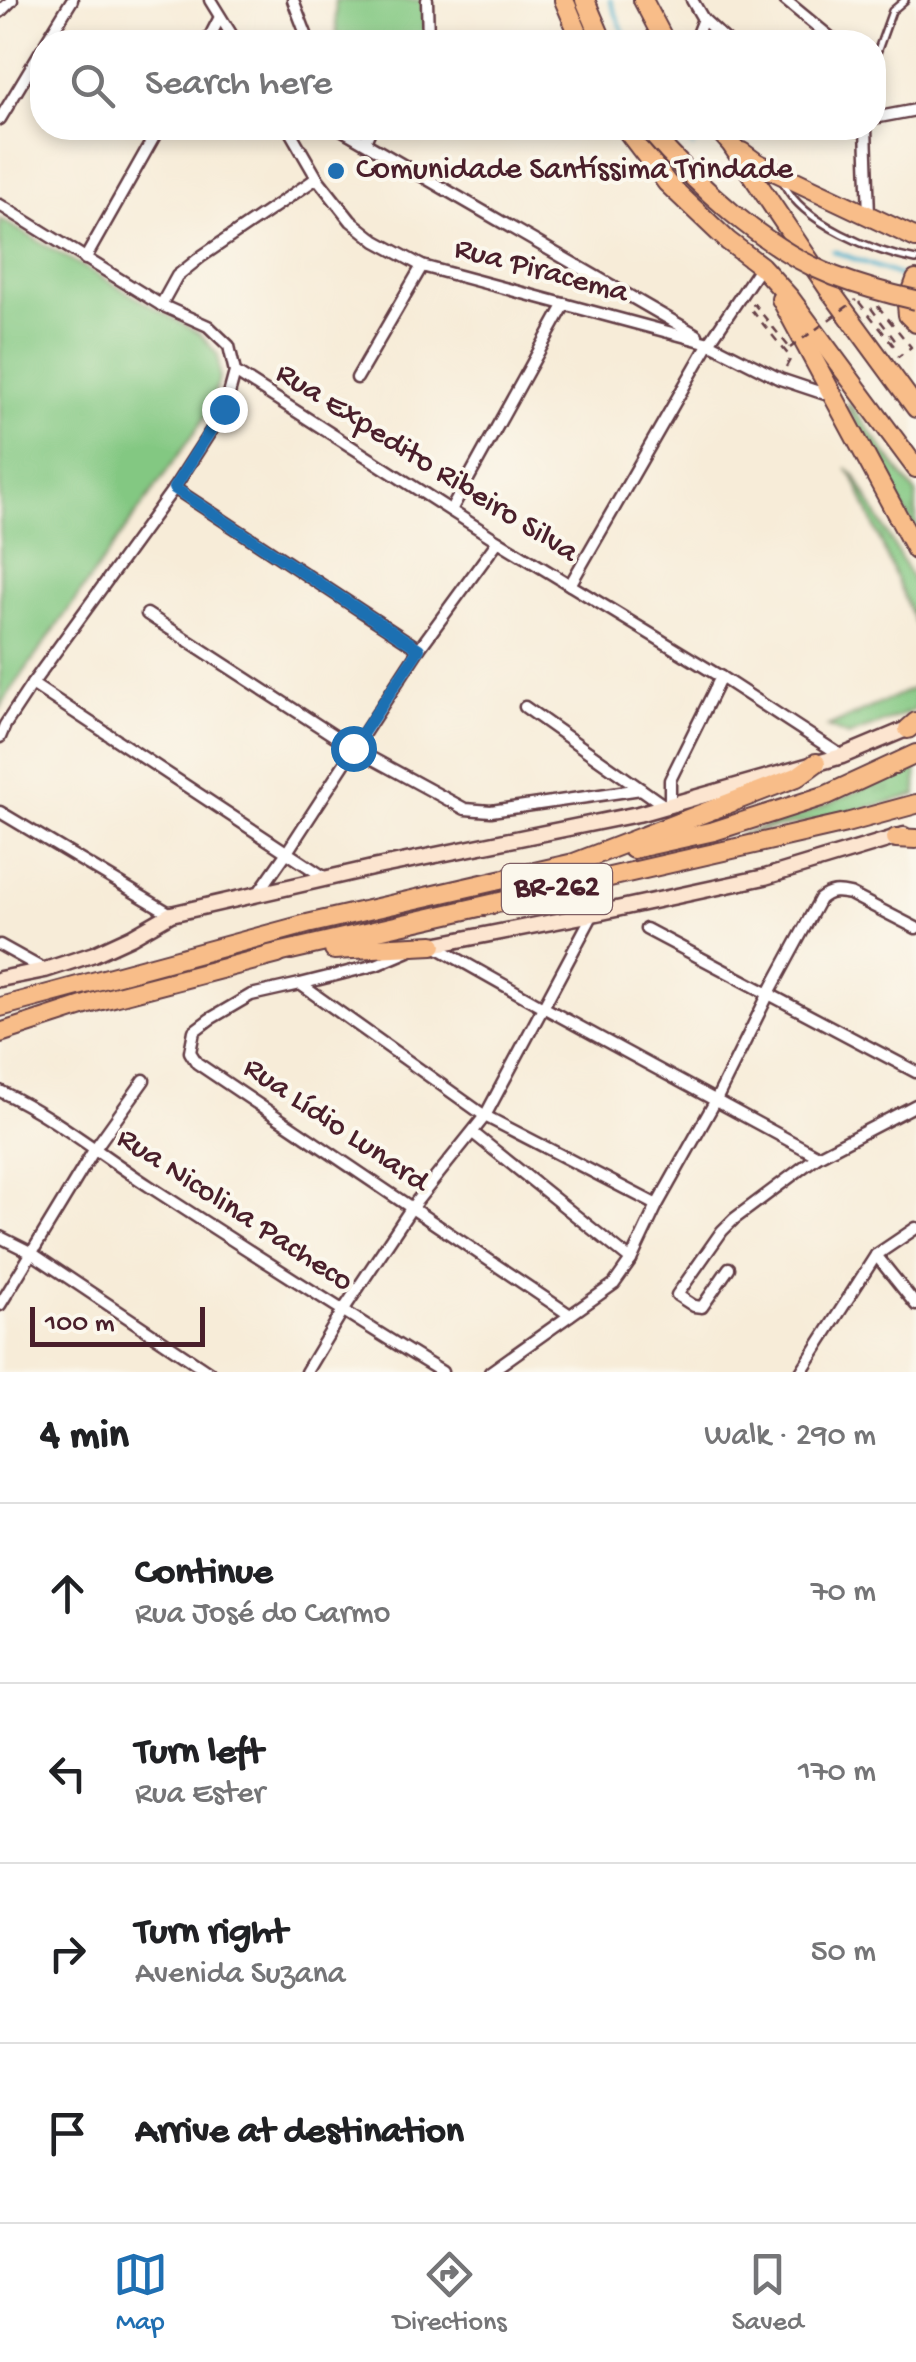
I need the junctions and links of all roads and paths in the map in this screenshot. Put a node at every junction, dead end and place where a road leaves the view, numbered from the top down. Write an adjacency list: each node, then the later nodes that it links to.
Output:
1 (12, 0): 12 (street)
2 (72, 0): 15 (street)
3 (210, 0): 13 (street)
4 (293, 0): 18 (street)
5 (427, 0): 19 (street)
6 (564, 0): 20 (highway)
7 (585, 0): 21 (highway)
8 (643, 0): 22 (highway)
9 (692, 0): 14 (street)
10 (785, 0): 25 (street)
11 (905, 0): 26 (lane)
12 (0, 12)
13 (220, 17): 16 (street); 17 (street)
14 (703, 19): 23 (street); 24 (street)
15 (54, 30)
16 (213, 30)
17 (228, 30)
18 (304, 30)
19 (428, 30)
20 (577, 30)
21 (597, 30)
22 (659, 30)
23 (699, 30)
24 (715, 30)
25 (821, 30)
26 (885, 30)
27 (30, 69): 30 (street)
28 (916, 110): 29 (street)
29 (886, 116)
30 (0, 119)
31 (152, 140): 45 (street)
32 (295, 140): 41 (street, Rua Piracema)
33 (362, 140): 38 (street)
34 (634, 140): 48 (highway)
35 (658, 140): 49 (highway, bridge)
36 (728, 140): 39 (highway)
37 (866, 140): 43 (street)
38 (366, 142): 53 (street)
39 (731, 144): 40 (highway); 54 (highway)
40 (779, 172): 43 (highway); 46 (lane)
41 (318, 178): 47 (street, Rua Piracema); 50 (street)
42 (0, 205): 45 (street, Rua Expedito Ribeiro Silva)
43 (869, 217): 44 (highway)
44 (916, 238)
45 (86, 259): 50 (street, Rua Expedito Ribeiro Silva)
46 (916, 260)
47 (422, 266): 51 (street, Rua Piracema); 56 (street)
48 (766, 271): 53 (street); 58 (highway); 60 (highway)
49 (914, 291): 52 (highway)
50 (161, 304): 55 (street, Rua Expedito Ribeiro Silva)
51 (565, 304): 53 (street, Rua Piracema); 62 (street)
52 (916, 323)
53 (709, 343): 57 (street, Rua Piracema); 65 (street)
54 (886, 368): 57 (path, bridge); 59 (highway)
55 (235, 372): 61 (street); 62 (street, Rua Expedito Ribeiro Silva)
56 (357, 378)
57 (780, 379): 58 (street, Rua Piracema)
58 (831, 396): 64 (highway)
59 (916, 408)
60 (916, 468)
61 (174, 488): 67 (street); 69 (street)
62 (451, 510): 63 (street, Rua Expedito Ribeiro Silva)
63 (498, 542): 65 (street, Rua Expedito Ribeiro Silva); 67 (street)
64 (916, 550)
65 (570, 585): 68 (street, Rua Expedito Ribeiro Silva)
66 (148, 614): 73 (street)
67 (419, 649): 73 (street)
68 (721, 677): 75 (street, Rua Expedito Ribeiro Silva); 79 (street)
69 (32, 684): 72 (street); 83 (street)
70 (525, 707): 77 (street)
71 (913, 726): 75 (main road)
72 (0, 738)
73 (353, 748): 77 (street); 83 (street)
74 (916, 754): 84 (highway, BR-262)
75 (842, 756): 76 (main road)
76 (816, 764): 79 (main road); 84 (highway)
77 (640, 788): 79 (street)
78 (916, 804): 93 (highway, BR-262)
79 (668, 805): 85 (main road)
80 (0, 812): 87 (street)
81 (916, 836): 82 (highway)
82 (896, 838): 88 (main road, BR-262)
83 (288, 852): 85 (street); 86 (street)
84 (574, 863): 98 (highway, BR-262)
85 (327, 879): 86 (main road)
86 (259, 892): 87 (main road)
87 (171, 914): 94 (main road)
88 (593, 914): 92 (main road, BR-262); 99 (street)
89 (916, 928): 97 (street)
90 (646, 929): 97 (street)
91 (0, 945): 94 (street)
92 (428, 945): 93 (highway); 96 (street, Rua Lídio Lunard); 99 (street)
93 (268, 955): 100 (highway, BR-262)
94 (45, 970): 95 (main road)
95 (0, 979)
96 (303, 986): 106 (street); 111 (street, Rua Lídio Lunard)
97 (769, 994): 101 (street); 104 (street)
98 (0, 1006)
99 (543, 1007): 104 (street); 106 (street)
100 (0, 1034)
101 (916, 1072)
102 (144, 1080): 108 (street)
103 (0, 1091): 108 (street, Rua Nicolina Pacheco)
104 (716, 1100): 109 (street); 110 (street)
105 (916, 1106): 109 (street)
106 (485, 1116): 107 (street); 110 (street)
107 (473, 1133): 111 (street); 116 (street)
108 (94, 1150): 114 (street); 120 (street, Rua Nicolina Pacheco)
109 (818, 1156): 117 (street)
110 (657, 1205): 116 (street)
111 (412, 1207): 120 (street); 121 (street, Rua Lídio Lunard)
112 (916, 1228): 115 (street)
113 (0, 1236): 114 (street)
114 (30, 1252): 118 (street); 123 (street)
115 (876, 1255): 119 (street); 122 (street)
116 (631, 1260): 121 (street)
117 (730, 1268)
118 (0, 1305)
119 (916, 1306)
120 (342, 1312): 124 (street); 125 (street, Rua Nicolina Pacheco)
121 (570, 1315): 126 (street)
122 (805, 1370)
123 (209, 1372)
124 (306, 1372)
125 (442, 1372)
126 (490, 1372)

